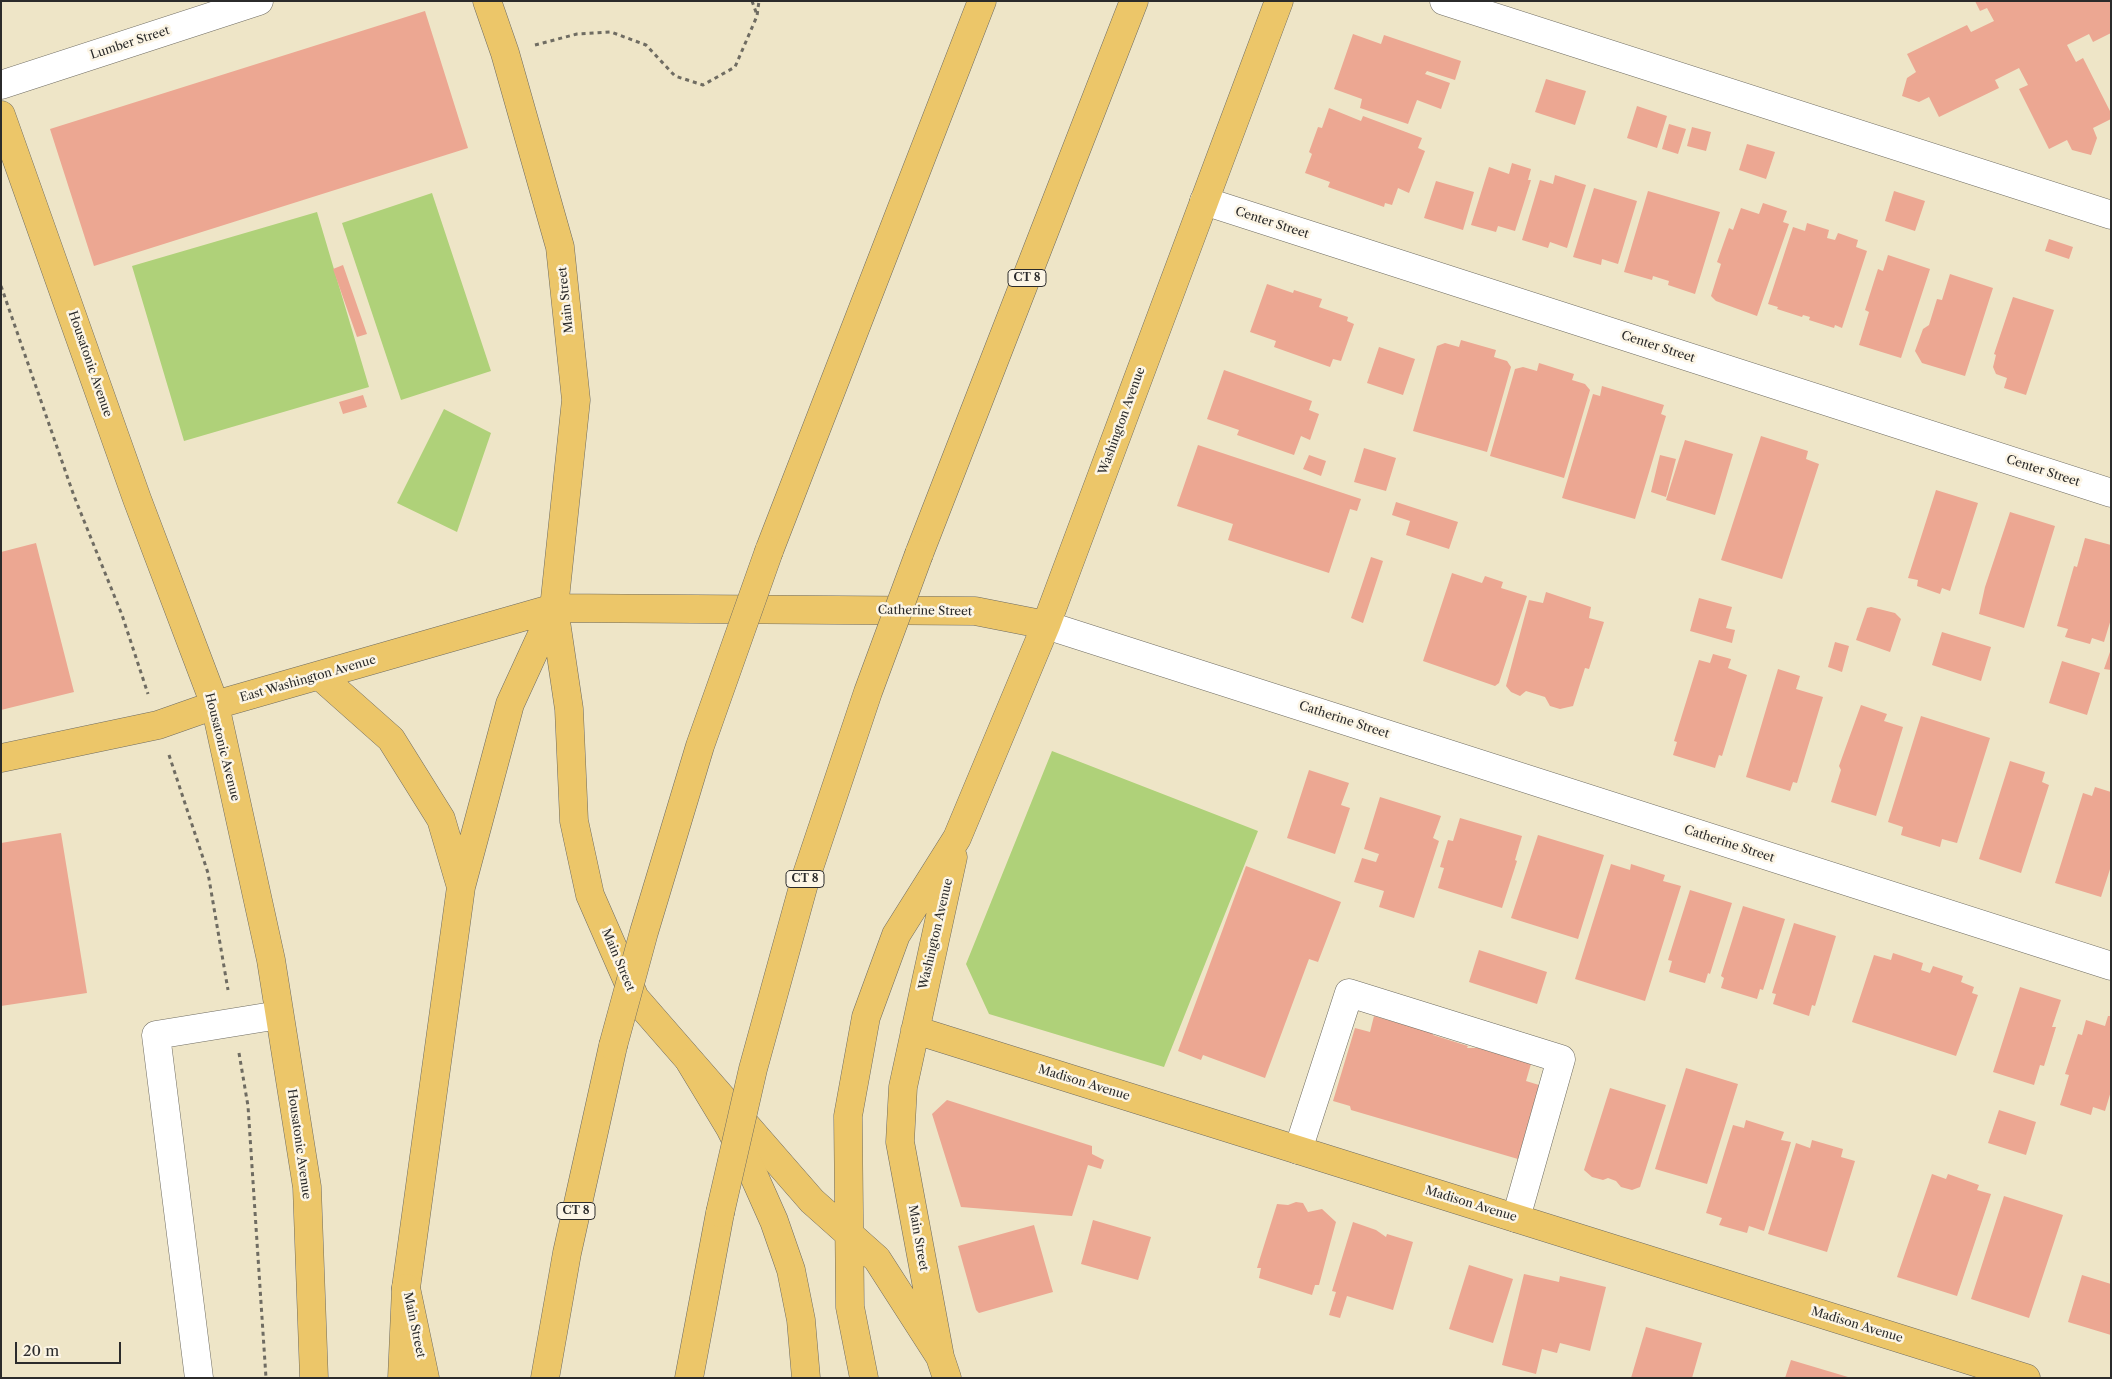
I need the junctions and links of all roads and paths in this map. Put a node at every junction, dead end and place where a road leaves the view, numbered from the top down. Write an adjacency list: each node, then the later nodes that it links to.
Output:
1 (259, 1): 11 (street, Lumber Street)
2 (487, 1): 10 (main road, Main Street)
3 (752, 1): 9 (path)
4 (759, 1): 9 (path)
5 (982, 1): 40 (main road, CT 8, bridge)
6 (1134, 1): 41 (main road, CT 8, bridge)
7 (1279, 1): 13 (main road, Washington Avenue)
8 (1444, 1): 14 (street)
9 (757, 16): 10 (path)
10 (505, 53): 17 (main road, Main Street)
11 (1, 85)
12 (1, 115): 20 (main road, Housatonic Avenue)
13 (1204, 201): 16 (street, Center Street); 18 (main road, Washington Avenue)
14 (2111, 215)
15 (1, 286): 21 (path)
16 (2111, 493)
17 (554, 608): 18 (main road, Catherine Street); 19 (main road, East Washington Avenue); 24 (main road, Main Street); 29 (main road, Main Street)
18 (1046, 625): 23 (main road, Washington Avenue); 25 (street, Catherine Street)
19 (320, 676): 20 (main road, East Washington Avenue); 24 (main road, Main Street)
20 (214, 706): 21 (main road, East Washington Avenue); 26 (main road, Housatonic Avenue)
21 (158, 725): 22 (main road, East Washington Avenue); 27 (path)
22 (1, 758)
23 (957, 838): 28 (main road, Washington Avenue); 32 (main road, Washington Avenue)
24 (461, 887): 33 (main road, Main Street)
25 (2111, 966)
26 (279, 1015): 27 (street); 37 (main road, Housatonic Avenue)
27 (234, 1022): 35 (street); 36 (path)
28 (915, 1030): 30 (main road, Madison Avenue); 34 (main road, Main Street)
29 (690, 1062): 32 (main road, Main Street); 42 (main road)
30 (1298, 1150): 31 (main road, Madison Avenue); 31 (street)
31 (1516, 1218): 44 (main road, Madison Avenue)
32 (849, 1234): 34 (main road, Main Street); 43 (main road)
33 (406, 1288): 38 (main road); 39 (main road, Main Street)
34 (943, 1367)
35 (199, 1378)
36 (266, 1378)
37 (314, 1378)
38 (402, 1378)
39 (425, 1378)
40 (545, 1378)
41 (689, 1378)
42 (806, 1378)
43 (864, 1378)
44 (2026, 1378)

